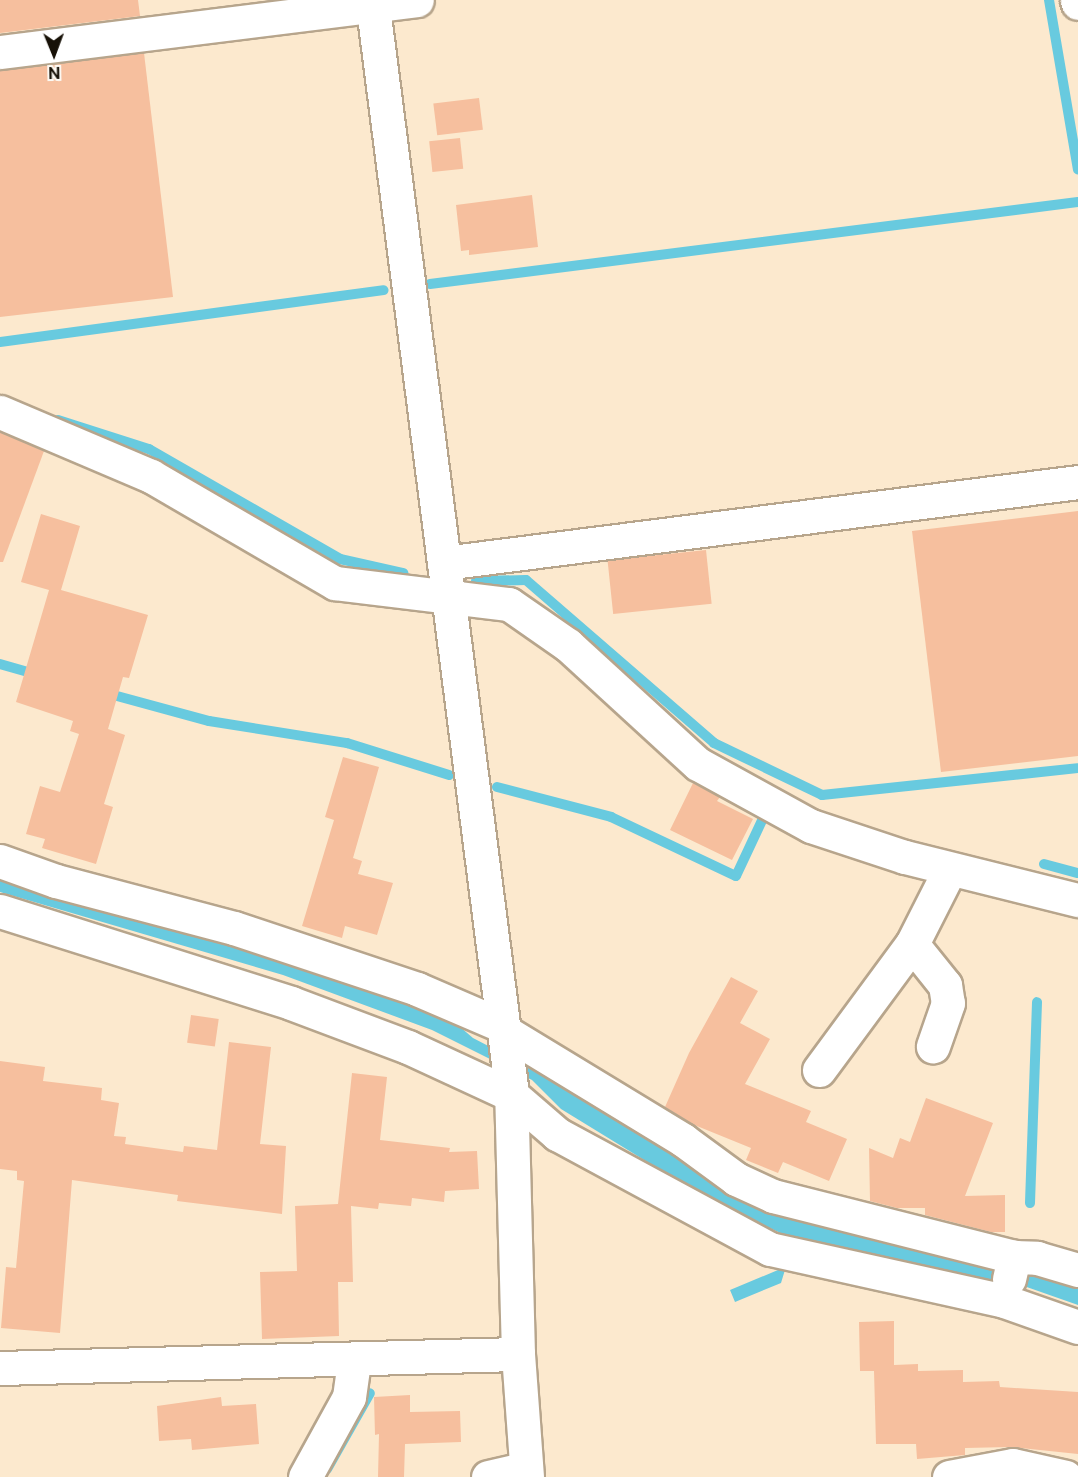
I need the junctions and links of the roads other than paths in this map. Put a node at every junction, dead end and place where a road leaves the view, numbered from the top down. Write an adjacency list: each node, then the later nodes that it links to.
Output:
1 (417, 0): 2 (street)
2 (373, 3): 3 (street); 6 (street)
3 (0, 52)
4 (0, 412): 7 (street)
5 (1078, 482): 6 (street)
6 (444, 563): 7 (street)
7 (449, 598): 9 (street); 13 (street)
8 (0, 861): 13 (street)
9 (950, 868): 10 (street); 12 (street)
10 (1078, 900)
11 (0, 911): 16 (street)
12 (912, 945): 14 (street); 15 (street)
13 (504, 1031): 16 (street); 18 (street)
14 (933, 1046)
15 (819, 1070)
16 (512, 1091): 18 (street); 20 (street)
17 (1078, 1270): 18 (street)
18 (1009, 1278): 19 (street)
19 (1078, 1327)
20 (518, 1354): 21 (street); 23 (street)
21 (354, 1361): 22 (street); 24 (street)
22 (0, 1368)
23 (526, 1473): 25 (street)
24 (306, 1477)
25 (488, 1477)
26 (950, 1477): 27 (street)
27 (1066, 1477)

